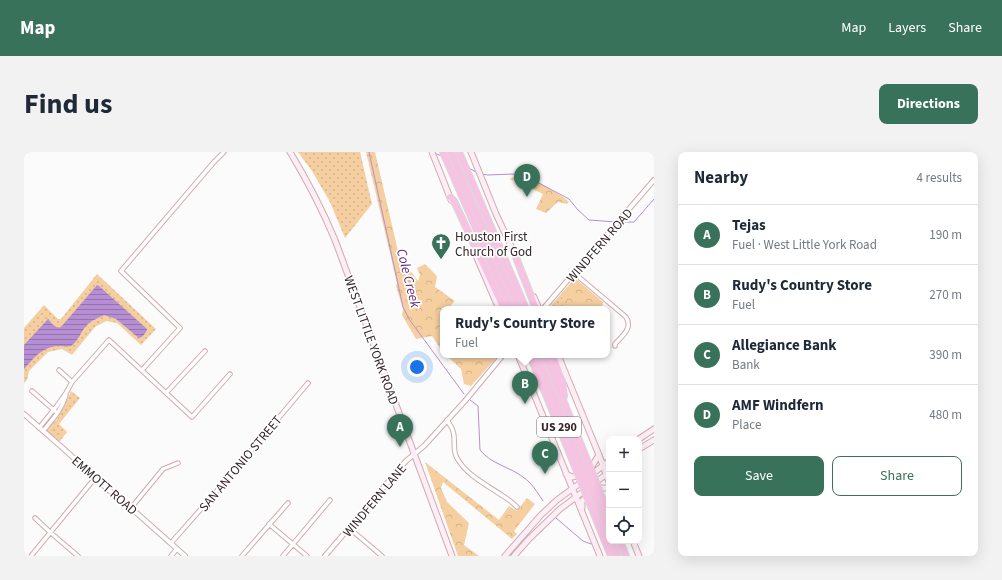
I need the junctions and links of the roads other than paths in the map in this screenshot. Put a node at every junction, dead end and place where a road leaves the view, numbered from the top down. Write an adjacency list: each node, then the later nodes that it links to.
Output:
1 (224, 152): 30 (street)
2 (290, 152): 45 (main road, WEST LITTLE YORK ROAD)
3 (432, 152): 9 (main road)
4 (443, 152): 14 (highway)
5 (459, 152): 16 (highway)
6 (471, 152): 10 (main road)
7 (451, 154): 15 (highway)
8 (654, 180): 11 (street, WINDFERN ROAD)
9 (450, 197): 12 (main road); 13 (highway)
10 (516, 256): 17 (highway); 18 (main road)
11 (574, 273): 19 (street, WINDFERN ROAD); 20 (street)
12 (498, 306)
13 (503, 306)
14 (510, 306)
15 (518, 306)
16 (525, 306)
17 (535, 306)
18 (538, 306)
19 (546, 306)
20 (615, 346)
21 (205, 351): 35 (street)
22 (501, 358): 39 (street, WINDFERN LANE)
23 (519, 358): 51 (main road)
24 (530, 358): 89 (highway, US 290, bridge)
25 (538, 358): 65 (highway, bridge)
26 (546, 358): 36 (highway, US 290)
27 (554, 358): 36 (highway)
28 (559, 358): 46 (main road)
29 (58, 370): 32 (street)
30 (142, 370): 32 (street); 35 (street)
31 (230, 374): 35 (street)
32 (72, 382): 37 (street)
33 (308, 383): 70 (street, SAN ANTONIO STREET)
34 (32, 391): 37 (street)
35 (166, 392)
36 (564, 404): 61 (highway, US 290, bridge)
37 (56, 412): 40 (street)
38 (24, 414): 40 (street, EMMOTT ROAD)
39 (447, 420): 45 (street, WINDFERN LANE); 59 (street)
40 (41, 429): 53 (street, EMMOTT ROAD)
41 (654, 429): 42 (main road)
42 (642, 437)
43 (654, 440): 44 (main road)
44 (642, 447)
45 (414, 454): 66 (street, WINDFERN LANE); 85 (main road, WEST LITTLE YORK ROAD)
46 (599, 455): 49 (main road); 51 (main road)
47 (178, 463): 60 (street)
48 (606, 464): 49 (main road)
49 (603, 466): 50 (main road); 55 (main road)
50 (607, 472)
51 (566, 474): 55 (main road)
52 (606, 475): 56 (main road)
53 (95, 478): 60 (street, EMMOTT ROAD); 68 (street)
54 (606, 488): 62 (main road)
55 (573, 489): 56 (main road); 67 (main road)
56 (576, 497): 62 (main road); 69 (main road)
57 (330, 500): 74 (street)
58 (288, 503): 64 (street)
59 (517, 507)
60 (130, 508): 70 (street, EMMOTT ROAD)
61 (606, 508)
62 (582, 512): 88 (main road)
63 (35, 518): 68 (street)
64 (269, 524): 74 (street); 80 (street)
65 (606, 525)
66 (349, 528): 83 (street, WINDFERN LANE); 84 (street)
67 (526, 531): 69 (main road); 86 (main road)
68 (50, 533): 76 (street); 77 (street)
69 (532, 536): 87 (main road)
70 (171, 543): 75 (street, EMMOTT ROAD)
71 (613, 544): 90 (highway)
72 (621, 544): 91 (highway)
73 (634, 544): 92 (main road)
74 (293, 545): 81 (street); 82 (street)
75 (177, 549): 78 (street); 79 (street, EMMOTT ROAD)
76 (31, 556)
77 (78, 556)
78 (172, 556)
79 (185, 556)
80 (242, 556)
81 (283, 556)
82 (307, 556)
83 (325, 556)
84 (382, 556)
85 (452, 556)
86 (504, 556)
87 (514, 556)
88 (600, 556)
89 (611, 556)
90 (618, 556)
91 (626, 556)
92 (639, 556)

